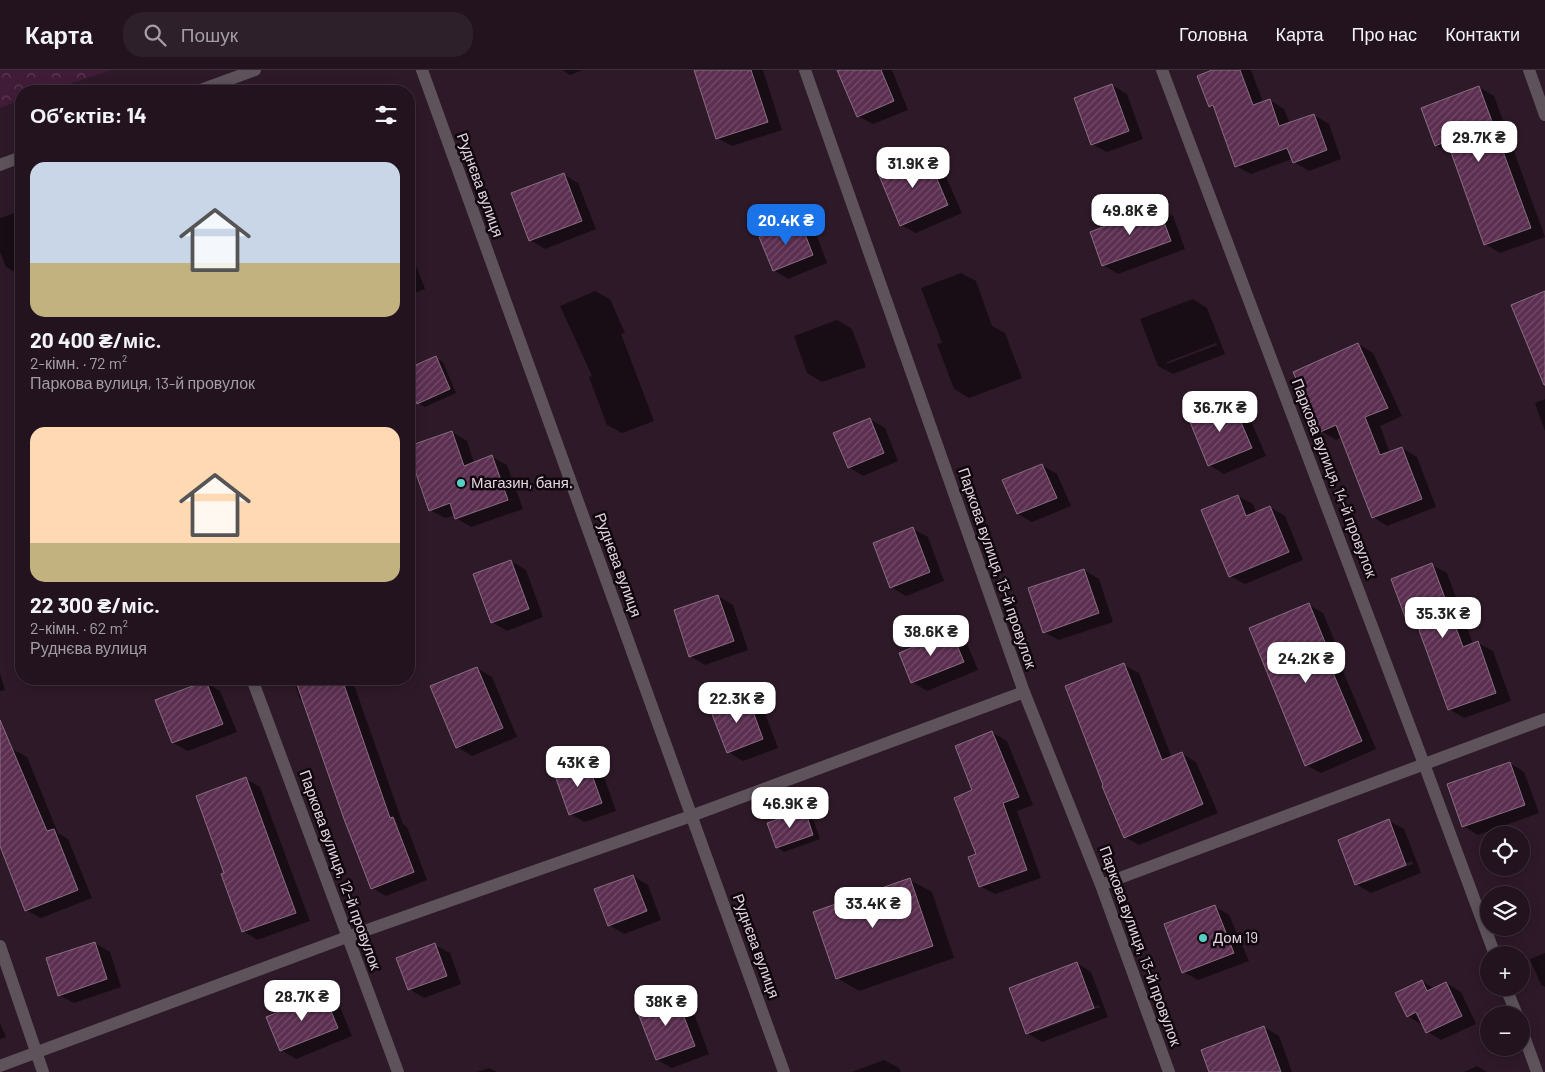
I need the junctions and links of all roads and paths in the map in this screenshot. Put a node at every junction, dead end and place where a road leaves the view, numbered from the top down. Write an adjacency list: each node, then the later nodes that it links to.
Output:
1 (255, 70): 6 (street)
2 (422, 70): 14 (street, Руднєва вулиця)
3 (805, 70): 11 (street, Паркова вулиця, 13-й провулок)
4 (1162, 70): 13 (street, Паркова вулиця, 14-й провулок)
5 (1529, 70): 7 (street)
6 (214, 85)
7 (1545, 115)
8 (15, 160): 9 (street)
9 (0, 166)
10 (254, 685): 16 (street, Паркова вулиця, 12-й провулок)
11 (1024, 692): 14 (street); 15 (street, Паркова вулиця, 13-й провулок)
12 (1545, 719): 13 (street)
13 (1424, 764): 15 (street); 18 (street, Паркова вулиця, 14-й провулок)
14 (691, 816): 16 (street); 24 (street, Руднєва вулиця)
15 (1101, 885): 25 (street, Паркова вулиця, 13-й провулок)
16 (346, 937): 19 (street); 23 (street, Паркова вулиця, 12-й провулок)
17 (0, 946): 19 (street)
18 (1491, 946)
19 (35, 1052): 21 (street); 22 (street)
20 (1530, 1053): 26 (street)
21 (0, 1066)
22 (43, 1072)
23 (398, 1072)
24 (784, 1072)
25 (1169, 1072)
26 (1537, 1072)

